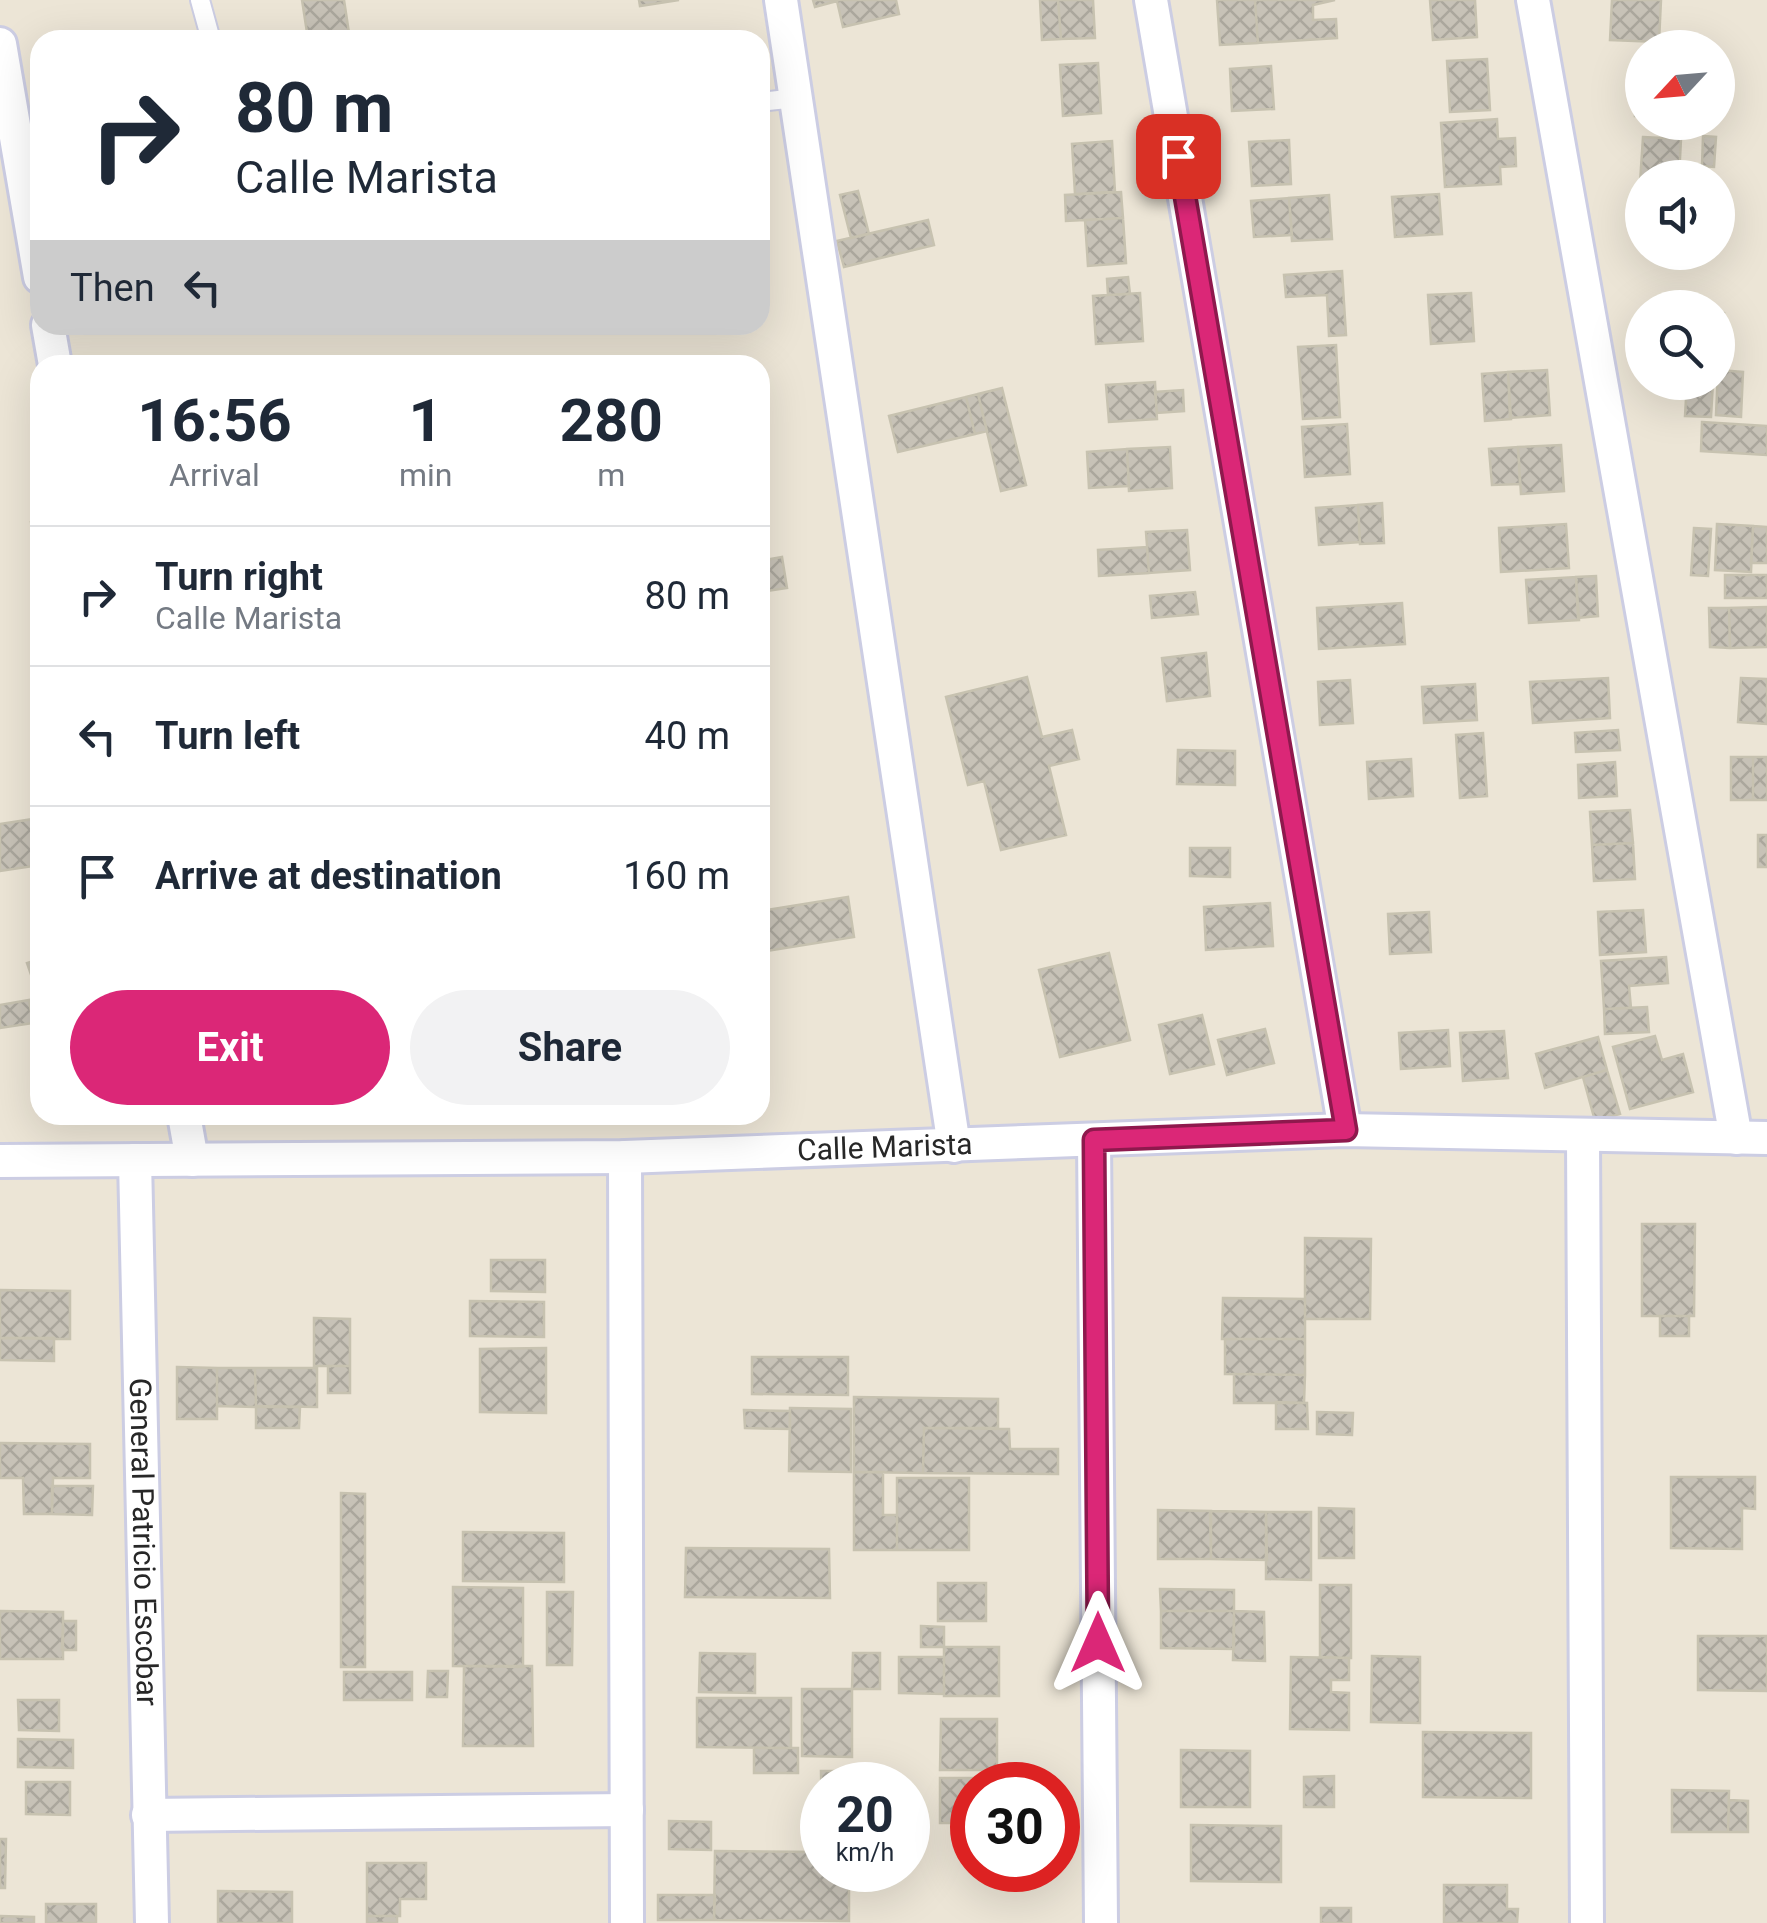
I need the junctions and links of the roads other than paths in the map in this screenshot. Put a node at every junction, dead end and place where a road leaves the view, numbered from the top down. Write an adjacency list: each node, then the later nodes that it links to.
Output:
1 (200, 0): 5 (lane)
2 (781, 0): 7 (street)
3 (1150, 0): 11 (street)
4 (1533, 0): 13 (street)
5 (208, 30)
6 (0, 44): 9 (street)
7 (796, 98): 8 (lane); 15 (street)
8 (770, 101)
9 (30, 219)
10 (186, 1125): 18 (street)
11 (1346, 1130): 12 (street, Calle Marista); 14 (street, Calle Marista)
12 (1583, 1138): 13 (street, Calle Marista); 25 (street)
13 (1751, 1138)
14 (1094, 1140): 15 (street, Calle Marista); 24 (street)
15 (954, 1146): 16 (street, Calle Marista)
16 (624, 1157): 18 (street, Calle Marista); 20 (street)
17 (135, 1160): 18 (street, Calle Marista); 19 (street, Calle Marista); 21 (street, General Patricio Escobar)
18 (192, 1160)
19 (0, 1161)
20 (627, 1810): 21 (street); 23 (street)
21 (148, 1815): 22 (street, General Patricio Escobar)
22 (152, 1923)
23 (628, 1923)
24 (1101, 1923)
25 (1587, 1923)

